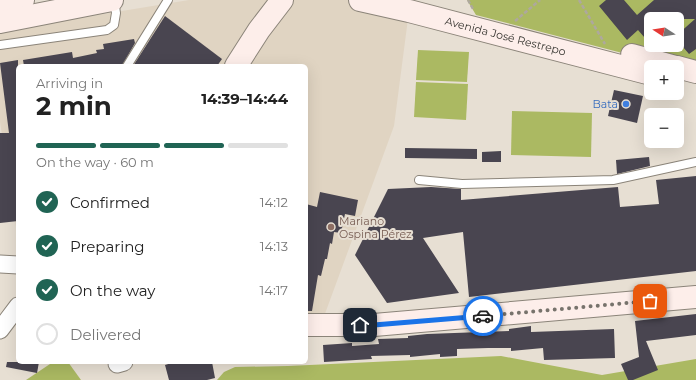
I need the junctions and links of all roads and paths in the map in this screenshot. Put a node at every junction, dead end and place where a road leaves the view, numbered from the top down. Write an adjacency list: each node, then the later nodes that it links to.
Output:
1 (23, 0): 9 (main road)
2 (113, 0): 11 (main road); 13 (lane)
3 (168, 0): 16 (lane)
4 (282, 0): 17 (main road)
5 (360, 0): 19 (main road, Avenida José Restrepo)
6 (421, 0): 10 (main road, Avenida José Restrepo)
7 (540, 0): 12 (path)
8 (579, 0): 14 (path)
9 (0, 5)
10 (472, 8): 12 (main road, Avenida José Restrepo)
11 (0, 22)
12 (512, 24): 14 (main road, Avenida José Restrepo)
13 (0, 45)
14 (608, 48): 15 (main road, Avenida José Restrepo)
15 (651, 60)
16 (128, 64)
17 (237, 64)
18 (684, 69): 20 (main road, Avenida José Restrepo)
19 (644, 72)
20 (696, 72)
21 (684, 83): 22 (main road)
22 (696, 86)
23 (696, 162): 24 (lane)
24 (419, 180)
25 (0, 264): 26 (street)
26 (16, 265)
27 (696, 297): 29 (main road)
28 (16, 309): 30 (street)
29 (308, 325)
30 (0, 330)

